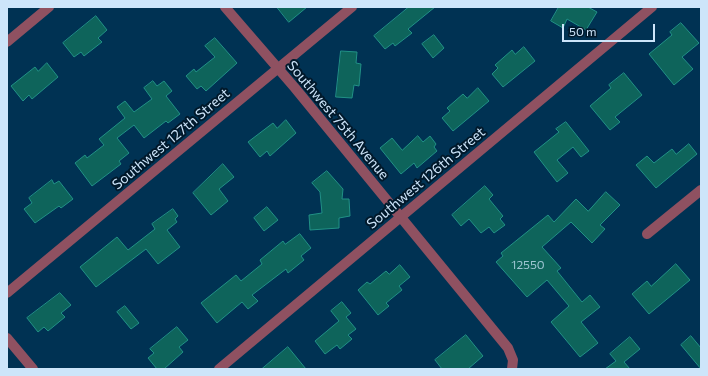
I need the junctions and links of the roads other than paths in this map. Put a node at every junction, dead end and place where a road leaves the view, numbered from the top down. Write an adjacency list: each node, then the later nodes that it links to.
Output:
1 (48, 7): 5 (street)
2 (224, 7): 6 (street, Southwest 75th Avenue)
3 (352, 7): 6 (street, Southwest 127th Street)
4 (652, 7): 8 (street, Southwest 126th Street)
5 (7, 42)
6 (277, 69): 8 (street, Southwest 75th Avenue); 10 (street, Southwest 127th Street)
7 (701, 190): 9 (street)
8 (401, 217): 12 (street, Southwest 75th Avenue); 14 (street, Southwest 126th Street)
9 (647, 234)
10 (7, 293)
11 (7, 338): 13 (street)
12 (513, 368)
13 (33, 369)
14 (218, 369)

